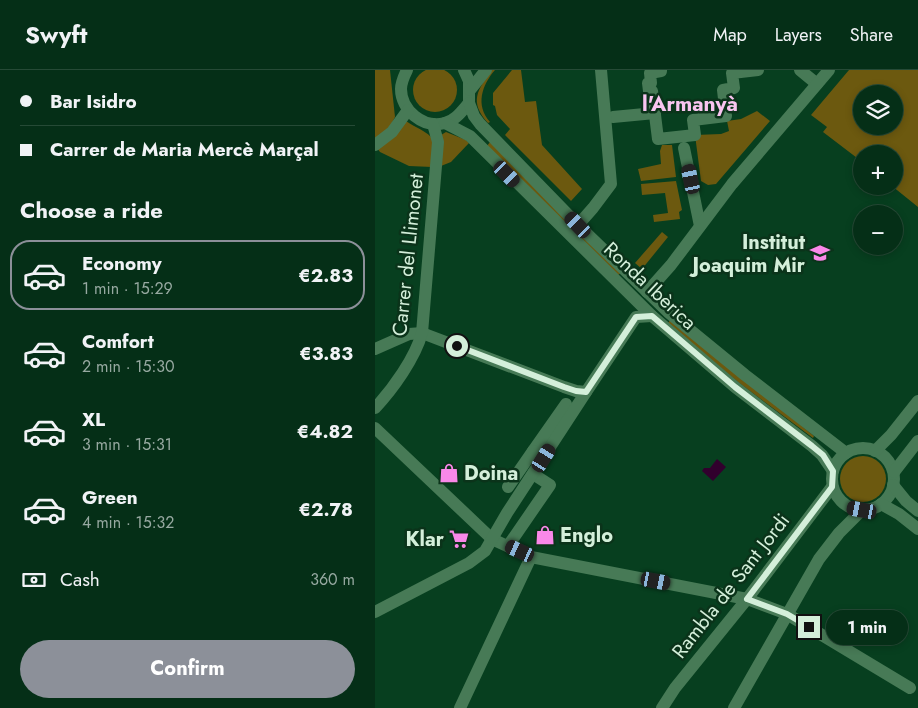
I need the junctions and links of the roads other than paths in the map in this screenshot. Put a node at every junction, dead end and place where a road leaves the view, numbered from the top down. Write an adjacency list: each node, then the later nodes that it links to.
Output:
1 (464, 70): 10 (street)
2 (486, 70): 10 (street)
3 (601, 70): 18 (street)
4 (661, 70): 13 (street)
5 (758, 70): 13 (street)
6 (800, 70): 9 (street)
7 (829, 70): 9 (street)
8 (402, 74): 12 (street)
9 (817, 84): 19 (street)
10 (470, 90): 11 (street)
11 (469, 103): 15 (street); 18 (street, Ronda Ibèrica)
12 (408, 110): 15 (street, Ronda Ibèrica); 16 (street)
13 (655, 113): 14 (street)
14 (613, 118)
15 (439, 124): 21 (street, Ronda Ibèrica); 22 (street, Carrer del Llimonet)
16 (375, 145)
17 (684, 148): 19 (street)
18 (578, 225): 20 (street, Ronda Ibèrica)
19 (700, 226): 20 (street)
20 (647, 292): 31 (street, Ronda Ibèrica)
21 (652, 316): 24 (street); 33 (street, Ronda Ibèrica)
22 (422, 333): 23 (street); 24 (street); 27 (street, Carrer del Llimonet)
23 (375, 349)
24 (586, 392): 32 (street)
25 (918, 401): 30 (street)
26 (566, 404): 32 (street)
27 (375, 408)
28 (375, 428): 43 (street)
29 (918, 441): 34 (street)
30 (875, 451): 31 (street); 34 (street)
31 (846, 453): 33 (street)
32 (538, 454): 35 (street); 37 (street)
33 (833, 471): 38 (street)
34 (894, 472): 36 (street)
35 (533, 474): 43 (street); 44 (street)
36 (893, 485): 39 (street); 41 (street)
37 (508, 487)
38 (832, 487): 40 (street); 47 (street, Rambla de Sant Jordi)
39 (881, 504): 40 (street); 42 (street)
40 (862, 510): 49 (street)
41 (918, 511)
42 (918, 529)
43 (492, 539): 44 (street); 45 (street)
44 (509, 546): 45 (street); 46 (street)
45 (485, 552): 48 (street)
46 (531, 557): 47 (street); 51 (street)
47 (747, 599): 49 (street); 52 (street, Rambla de Sant Jordi)
48 (375, 612)
49 (787, 614): 50 (street); 53 (street)
50 (910, 688)
51 (465, 706)
52 (662, 708)
53 (734, 708)

